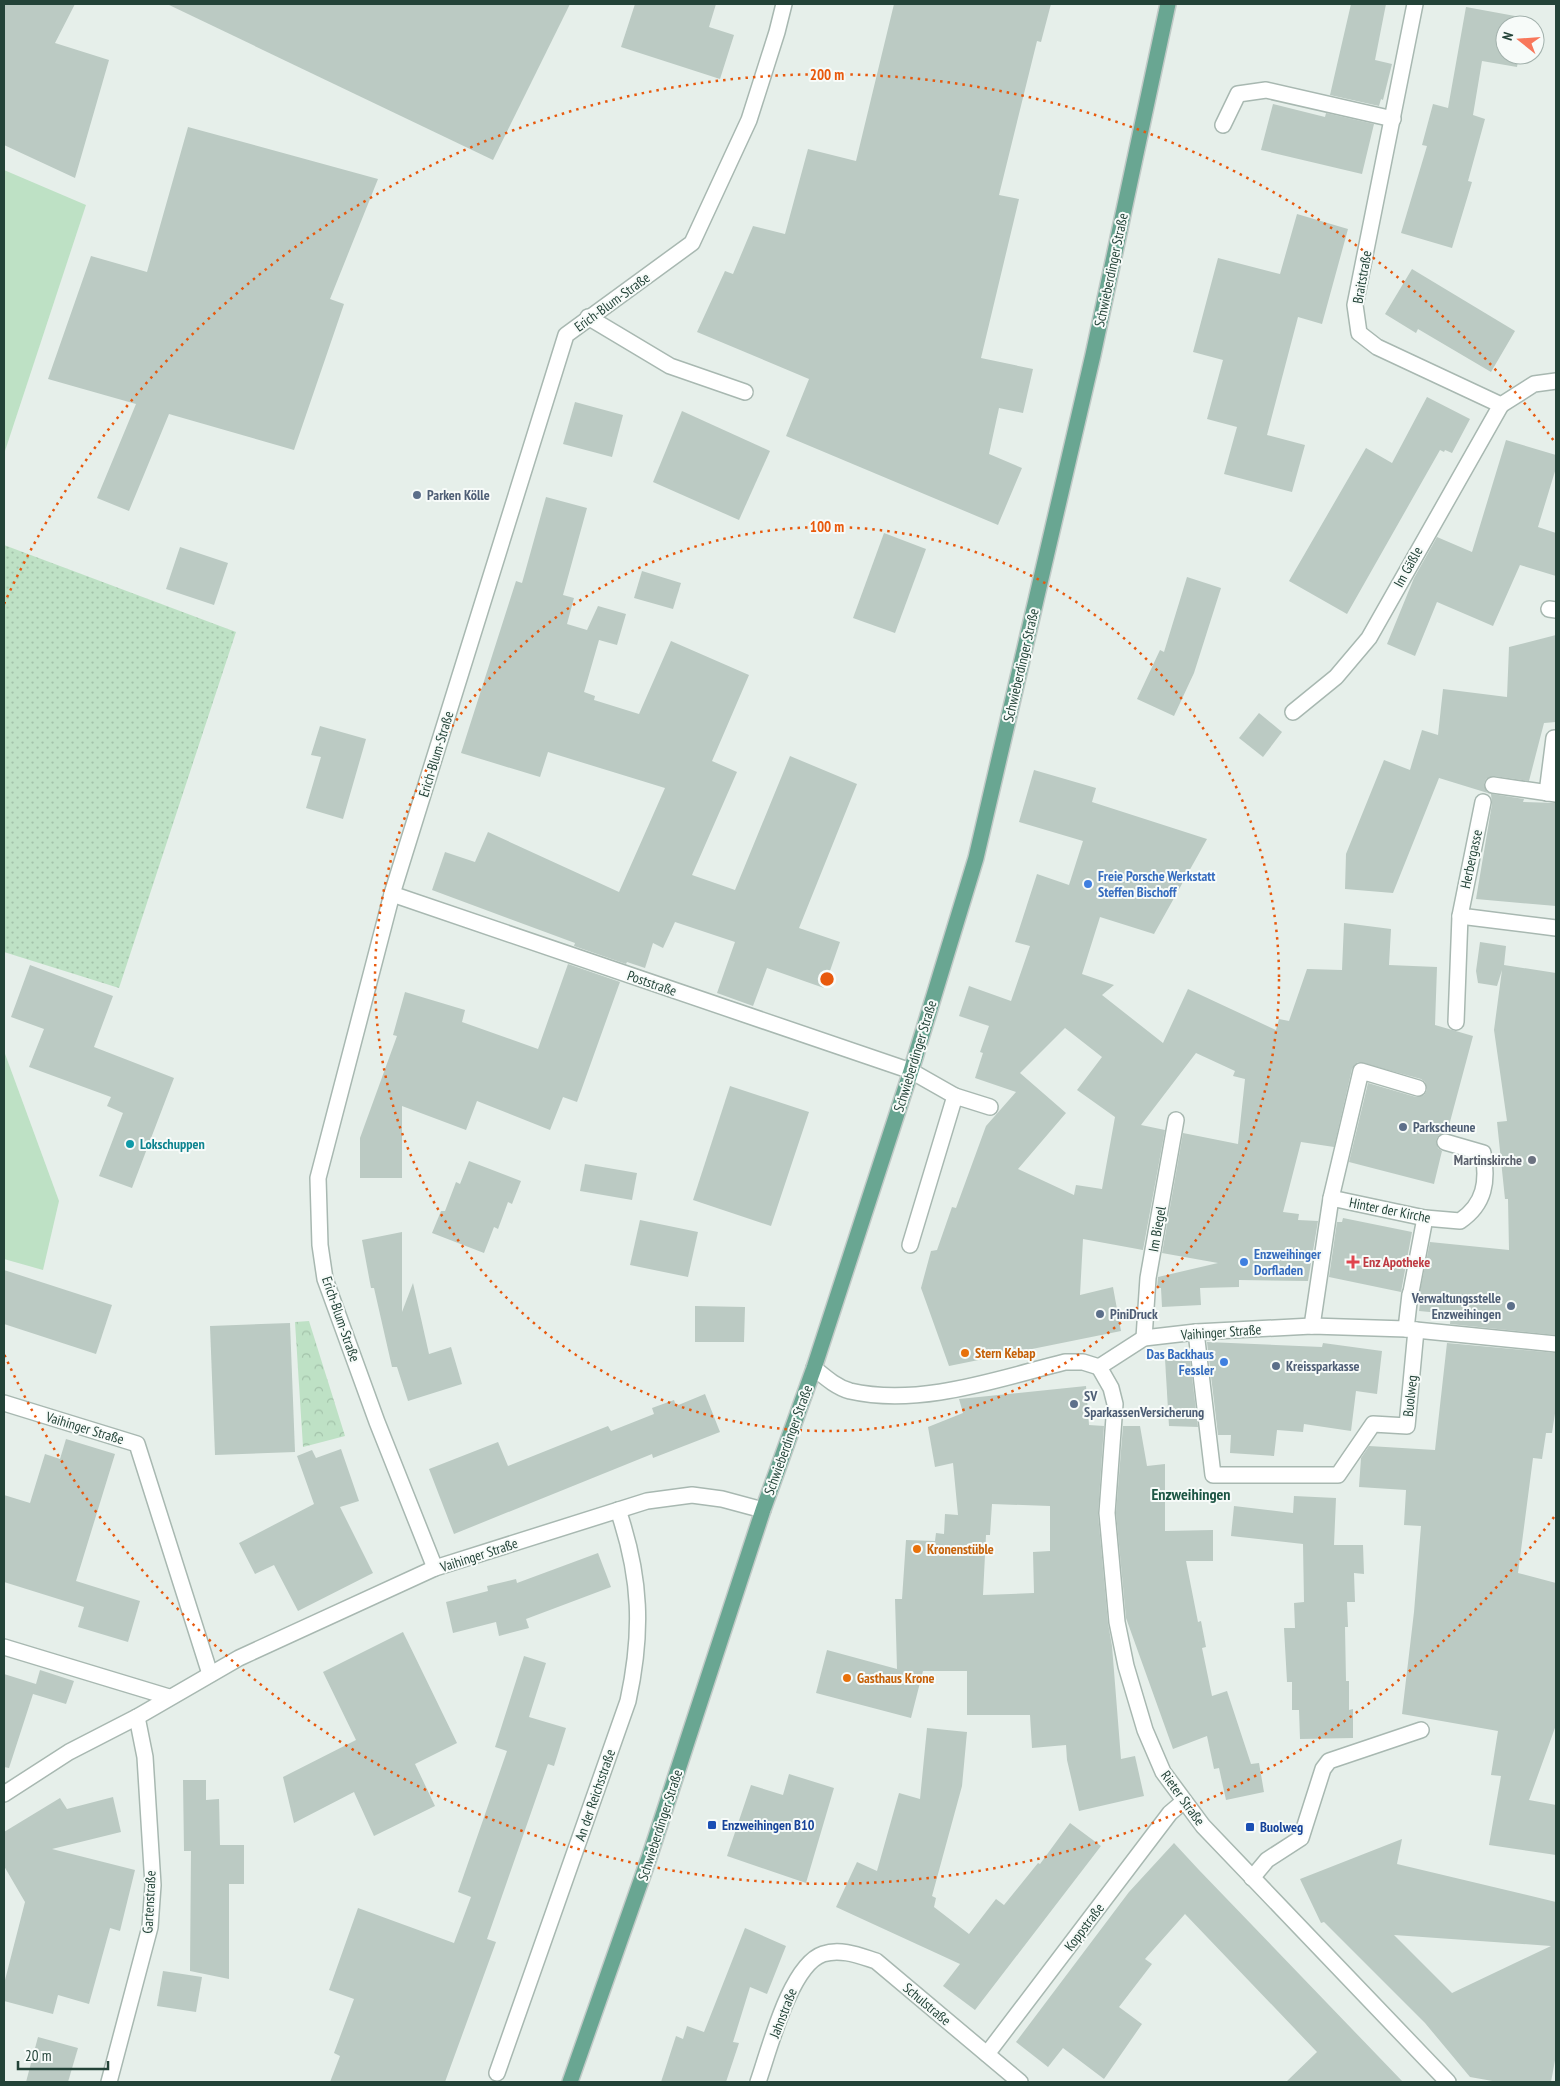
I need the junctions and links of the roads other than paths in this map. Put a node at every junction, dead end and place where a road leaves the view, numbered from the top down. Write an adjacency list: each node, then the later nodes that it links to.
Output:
1 (784, 4): 6 (street, Erich-Blum-Straße)
2 (1168, 4): 19 (main road, Schwieberdinger Straße)
3 (1415, 4): 4 (street, Braitstraße)
4 (1393, 119): 5 (street); 9 (street, Braitstraße)
5 (1222, 125)
6 (588, 317): 8 (street); 15 (street, Erich-Blum-Straße)
7 (1556, 381): 9 (street)
8 (745, 392)
9 (1501, 405): 10 (street, Im Gäßle)
10 (1293, 712)
11 (1554, 738): 13 (street)
12 (1493, 786): 13 (street)
13 (1551, 793)
14 (1483, 802): 16 (street, Herbergasse)
15 (392, 894): 19 (street, Poststraße); 38 (street, Erich-Blum-Straße)
16 (1460, 916): 17 (street); 18 (street, Herbergasse)
17 (1556, 928)
18 (1456, 1022)
19 (911, 1071): 21 (street, Poststraße); 34 (main road, Schwieberdinger Straße)
20 (1418, 1088): 25 (street)
21 (955, 1096): 22 (street, Poststraße); 27 (street)
22 (990, 1107)
23 (1176, 1120): 31 (street, Im Biegel)
24 (1445, 1142): 26 (street, Hinter der Kirche)
25 (1331, 1198): 26 (street, Hinter der Kirche); 28 (street, Hinter der Kirche)
26 (1424, 1218): 29 (street)
27 (910, 1245)
28 (1312, 1326): 29 (street, Vaihinger Straße); 30 (street, Vaihinger Straße)
29 (1411, 1330): 30 (street, Buolweg); 32 (street, Vaihinger Straße)
30 (1196, 1332): 31 (street, Vaihinger Straße)
31 (1144, 1338): 33 (street, Vaihinger Straße)
32 (1556, 1344)
33 (1099, 1367): 34 (street); 45 (street, Rieter Straße)
34 (814, 1368): 37 (main road, Schwieberdinger Straße)
35 (4, 1403): 40 (street, Vaihinger Straße)
36 (618, 1510): 37 (street, Vaihinger Straße); 38 (street, Vaihinger Straße); 49 (street, An der Reichsstraße)
37 (763, 1510): 51 (main road, Schwieberdinger Straße)
38 (436, 1568): 40 (street, Vaihinger Straße)
39 (4, 1647): 41 (street)
40 (210, 1674): 41 (street, Vaihinger Straße)
41 (169, 1697): 42 (street, Vaihinger Straße)
42 (136, 1717): 44 (street, Vaihinger Straße); 50 (street, Gartenstraße)
43 (1422, 1730): 46 (street)
44 (4, 1794)
45 (1183, 1802): 46 (street, Rieter Straße); 48 (street, Koppstraße)
46 (1252, 1878): 54 (street, Rieter Straße)
47 (823, 1954): 48 (street, Schulstraße); 52 (street, Jahnstraße)
48 (987, 2054): 53 (street, Schulstraße)
49 (497, 2073)
50 (109, 2082)
51 (570, 2082)
52 (758, 2082)
53 (1020, 2082)
54 (1448, 2082)

